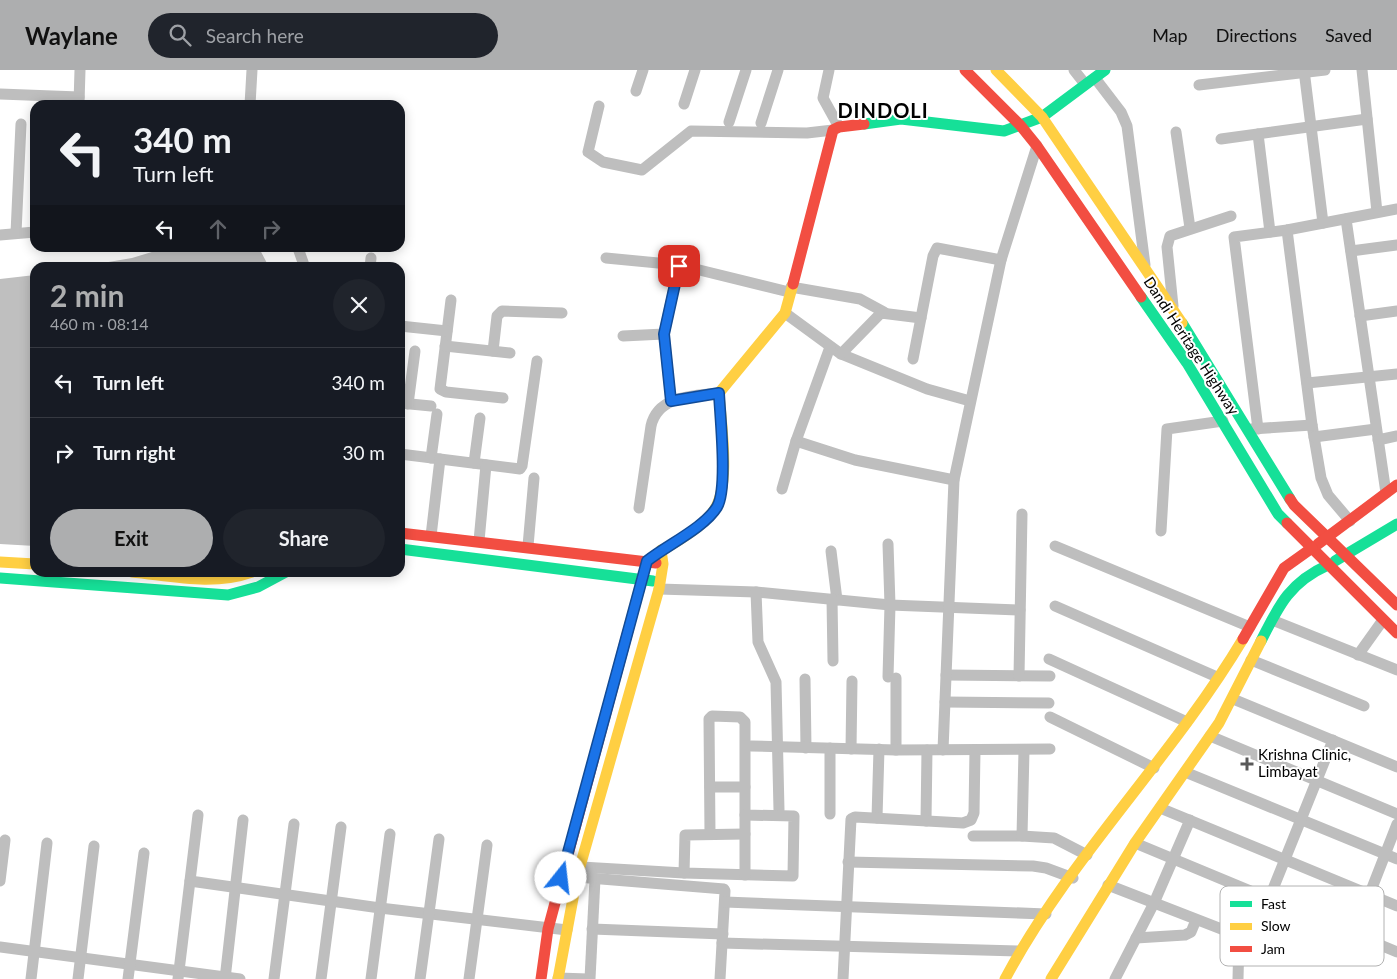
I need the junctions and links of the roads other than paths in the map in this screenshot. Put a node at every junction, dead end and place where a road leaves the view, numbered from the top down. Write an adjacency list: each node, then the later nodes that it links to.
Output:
1 (80, 70): 20 (street)
2 (252, 70): 21 (street)
3 (643, 70): 17 (street)
4 (695, 70): 22 (street)
5 (746, 70): 26 (street)
6 (778, 70): 27 (street)
7 (829, 70): 31 (street)
8 (965, 70): 29 (main road, Dandi Heritage Highway)
9 (996, 70): 24 (main road)
10 (1074, 70): 15 (street)
11 (1105, 70): 15 (main road)
12 (1325, 70): 14 (street)
13 (1362, 70): 25 (street)
14 (1304, 71): 16 (street); 30 (street)
15 (1090, 81): 24 (main road); 52 (street)
16 (1199, 85)
17 (636, 91)
18 (0, 94): 19 (street)
19 (68, 100)
20 (79, 100)
21 (250, 100)
22 (684, 104)
23 (599, 106): 31 (street)
24 (1042, 117): 29 (main road); 52 (main road)
25 (1367, 119): 30 (street); 37 (street)
26 (729, 122)
27 (761, 123)
28 (21, 124): 45 (street)
29 (1020, 125): 31 (main road); 35 (main road, Dandi Heritage Highway)
30 (1311, 126): 33 (street); 40 (street)
31 (836, 129): 53 (main road)
32 (1176, 132): 41 (street)
33 (1258, 134): 34 (street); 44 (street)
34 (1221, 139)
35 (1037, 146): 50 (street); 84 (main road, Dandi Heritage Highway)
36 (1397, 209): 37 (street)
37 (1376, 212): 39 (street)
38 (1231, 216): 41 (street)
39 (1346, 219): 40 (street); 48 (street)
40 (1323, 222): 42 (street)
41 (1190, 228): 55 (street)
42 (1287, 230): 44 (street); 76 (street)
43 (30, 232): 45 (street)
44 (1270, 232): 85 (street)
45 (16, 233): 46 (street)
46 (0, 235)
47 (1397, 245): 48 (street)
48 (1351, 250): 60 (street)
49 (606, 258): 51 (street)
50 (1001, 260): 61 (street); 81 (street)
51 (679, 266): 53 (street); 64 (street)
52 (1146, 270): 55 (main road)
53 (790, 289): 57 (street); 59 (main road)
54 (451, 300): 63 (street)
55 (1173, 310): 85 (main road)
56 (1397, 311): 60 (street)
57 (884, 312): 61 (street); 71 (street)
58 (562, 313): 69 (street)
59 (784, 313): 67 (street); 77 (main road)
60 (1360, 316): 75 (street)
61 (921, 318): 72 (street)
62 (405, 327): 63 (street)
63 (447, 331): 66 (street)
64 (664, 334): 65 (street); 80 (street)
65 (623, 336)
66 (445, 346): 69 (street); 79 (street)
67 (830, 347): 71 (street); 89 (street)
68 (415, 351): 78 (street)
69 (493, 351): 70 (street)
70 (510, 353)
71 (841, 354): 81 (street)
72 (913, 359)
73 (537, 360): 93 (street)
74 (1397, 374): 75 (street)
75 (1369, 377): 76 (street); 87 (street)
76 (1307, 383): 86 (street)
77 (719, 393): 80 (street); 115 (main road)
78 (405, 398)
79 (502, 398)
80 (671, 401): 99 (street)
81 (970, 401): 95 (street)
82 (405, 403): 91 (street)
83 (480, 418): 92 (street)
84 (1223, 422): 103 (street); 113 (main road, Dandi Heritage Highway)
85 (1253, 429): 86 (street); 108 (main road)
86 (1313, 431): 87 (street); 101 (street)
87 (1377, 434): 88 (street); 98 (street)
88 (1397, 436)
89 (796, 441): 95 (street); 97 (street)
90 (405, 455): 91 (street)
91 (435, 458): 92 (street); 107 (street)
92 (474, 464): 93 (street)
93 (486, 465): 109 (street)
94 (534, 478): 111 (street)
95 (954, 480): 134 (street)
96 (1397, 485): 98 (main road)
97 (782, 489)
98 (1386, 493): 101 (main road)
99 (638, 508)
100 (1022, 514): 135 (street)
101 (1350, 521): 108 (main road)
102 (1397, 524): 106 (main road)
103 (1161, 531)
104 (1397, 532): 106 (street)
105 (405, 533): 107 (main road)
106 (1382, 534): 117 (main road)
107 (431, 536): 109 (main road)
108 (1328, 537): 113 (main road); 117 (main road)
109 (479, 541): 111 (main road)
110 (888, 544): 131 (street)
111 (528, 546): 118 (main road)
112 (1055, 546): 138 (street)
113 (1312, 548): 122 (main road, Dandi Heritage Highway); 138 (main road)
114 (405, 550): 127 (main road)
115 (661, 550): 118 (main road); 121 (main road)
116 (831, 551): 130 (street)
117 (1346, 556): 122 (main road); 132 (main road)
118 (647, 561): 121 (main road); 127 (main road)
119 (0, 562): 120 (main road)
120 (30, 564)
121 (664, 564): 128 (main road)
122 (1328, 565): 136 (main road); 137 (main road, Dandi Heritage Highway)
123 (192, 577): 124 (main road)
124 (233, 577)
125 (280, 577): 126 (main road)
126 (0, 578)
127 (643, 579): 128 (main road); 234 (main road)
128 (660, 586): 129 (street); 209 (main road)
129 (756, 592): 130 (street); 160 (street)
130 (835, 600): 131 (street); 143 (street)
131 (890, 605): 134 (street); 166 (street)
132 (1397, 605)
133 (1055, 606): 148 (street)
134 (948, 608): 135 (street); 145 (street)
135 (1020, 610): 146 (street)
136 (1272, 620): 140 (street); 142 (main road)
137 (1383, 620): 139 (main road, Dandi Heritage Highway); 140 (street)
138 (1250, 627): 148 (main road)
139 (1397, 633)
140 (1358, 655): 144 (street)
141 (1050, 659): 156 (street)
142 (1251, 660): 151 (main road); 154 (street)
143 (834, 661)
144 (1397, 670)
145 (946, 675): 146 (street); 152 (street)
146 (1019, 676): 147 (street)
147 (1050, 676)
148 (1218, 677): 156 (main road)
149 (805, 679): 161 (street)
150 (852, 681): 163 (street)
151 (1233, 700): 157 (main road); 158 (street)
152 (945, 702): 153 (street); 168 (street)
153 (1049, 703)
154 (1364, 706)
155 (1050, 717): 172 (street)
156 (1187, 722): 172 (main road)
157 (1210, 736): 173 (main road); 174 (street)
158 (1333, 740): 171 (street); 174 (street)
159 (751, 746): 160 (street)
160 (779, 747): 161 (street); 178 (street)
161 (806, 748): 162 (street)
162 (830, 748): 163 (street); 179 (street)
163 (851, 749): 164 (street)
164 (879, 749): 166 (street); 183 (street)
165 (1050, 749): 170 (street)
166 (896, 750): 167 (street)
167 (927, 750): 168 (street); 187 (street)
168 (943, 750): 169 (street)
169 (975, 750): 170 (street); 187 (street)
170 (1024, 750): 195 (street)
171 (1397, 767)
172 (1154, 768): 204 (main road)
173 (1185, 772): 177 (main road); 186 (street)
174 (1317, 780): 180 (street); 186 (street)
175 (745, 787): 176 (street); 176 (street); 182 (street)
176 (710, 788): 192 (street)
177 (1160, 808): 185 (street); 199 (main road)
178 (779, 810)
179 (830, 814)
180 (1397, 814)
181 (198, 815): 215 (street)
182 (745, 815): 193 (street); 211 (street)
183 (877, 818): 187 (street); 208 (street)
184 (243, 820): 221 (street)
185 (1190, 820): 205 (street); 206 (street)
186 (1301, 820): 203 (street); 206 (street)
187 (926, 821)
188 (294, 824): 222 (street)
189 (1397, 824): 203 (street)
190 (341, 827): 224 (street)
191 (390, 834): 229 (street)
192 (710, 834): 193 (street); 210 (street)
193 (745, 834): 211 (street)
194 (973, 836): 195 (street)
195 (1022, 836): 204 (street)
196 (439, 839): 230 (street)
197 (5, 840): 214 (street)
198 (47, 843): 243 (street)
199 (1135, 843): 205 (street); 216 (main road)
200 (487, 845): 232 (street)
201 (94, 846): 246 (street)
202 (144, 853): 247 (street)
203 (1385, 854): 207 (street); 220 (street)
204 (1087, 855): 213 (main road)
205 (1174, 859): 217 (street); 226 (street)
206 (1285, 860): 218 (street); 219 (street)
207 (1397, 860)
208 (848, 862): 213 (street); 228 (street)
209 (579, 872): 210 (street); 212 (street); 236 (main road)
210 (684, 873): 211 (street)
211 (745, 875)
212 (595, 878): 225 (street); 235 (street)
213 (1073, 878): 231 (main road)
214 (0, 881)
215 (190, 881): 221 (street); 249 (street)
216 (1108, 885): 226 (street); 266 (main road)
217 (1238, 886)
218 (1274, 886)
219 (1349, 886)
220 (1372, 886)
221 (236, 888): 222 (street); 250 (street)
222 (285, 894): 224 (street); 256 (street)
223 (1384, 900): 227 (street)
224 (331, 901): 229 (street); 257 (street)
225 (725, 902): 228 (street); 238 (street)
226 (1154, 903): 233 (street); 239 (street)
227 (1397, 906)
228 (846, 907): 231 (street); 240 (street)
229 (380, 908): 230 (street); 258 (street)
230 (429, 913): 232 (street); 259 (street)
231 (1046, 914): 244 (main road)
232 (476, 919): 234 (street); 260 (street)
233 (1196, 920): 237 (street); 239 (street)
234 (548, 929): 236 (street); 261 (main road)
235 (592, 929): 238 (street); 262 (street)
236 (567, 930): 251 (main road)
237 (1220, 930)
238 (723, 938): 240 (street); 263 (street)
239 (1136, 938): 267 (street)
240 (844, 946): 244 (street); 264 (street)
241 (1384, 946): 245 (street)
242 (0, 947): 243 (street)
243 (34, 951): 246 (street); 252 (street)
244 (1020, 951): 265 (main road)
245 (1397, 952)
246 (81, 958): 247 (street); 253 (street)
247 (130, 964): 249 (street); 254 (street)
248 (1238, 966): 268 (street)
249 (178, 975): 250 (street)
250 (225, 978): 255 (street)
251 (558, 978): 262 (street)
252 (30, 979)
253 (78, 979)
254 (128, 979)
255 (240, 979)
256 (274, 979)
257 (321, 979)
258 (371, 979)
259 (420, 979)
260 (469, 979)
261 (541, 979)
262 (589, 979)
263 (720, 979)
264 (843, 979)
265 (1004, 979)
266 (1051, 979)
267 (1116, 979)
268 (1238, 979)

